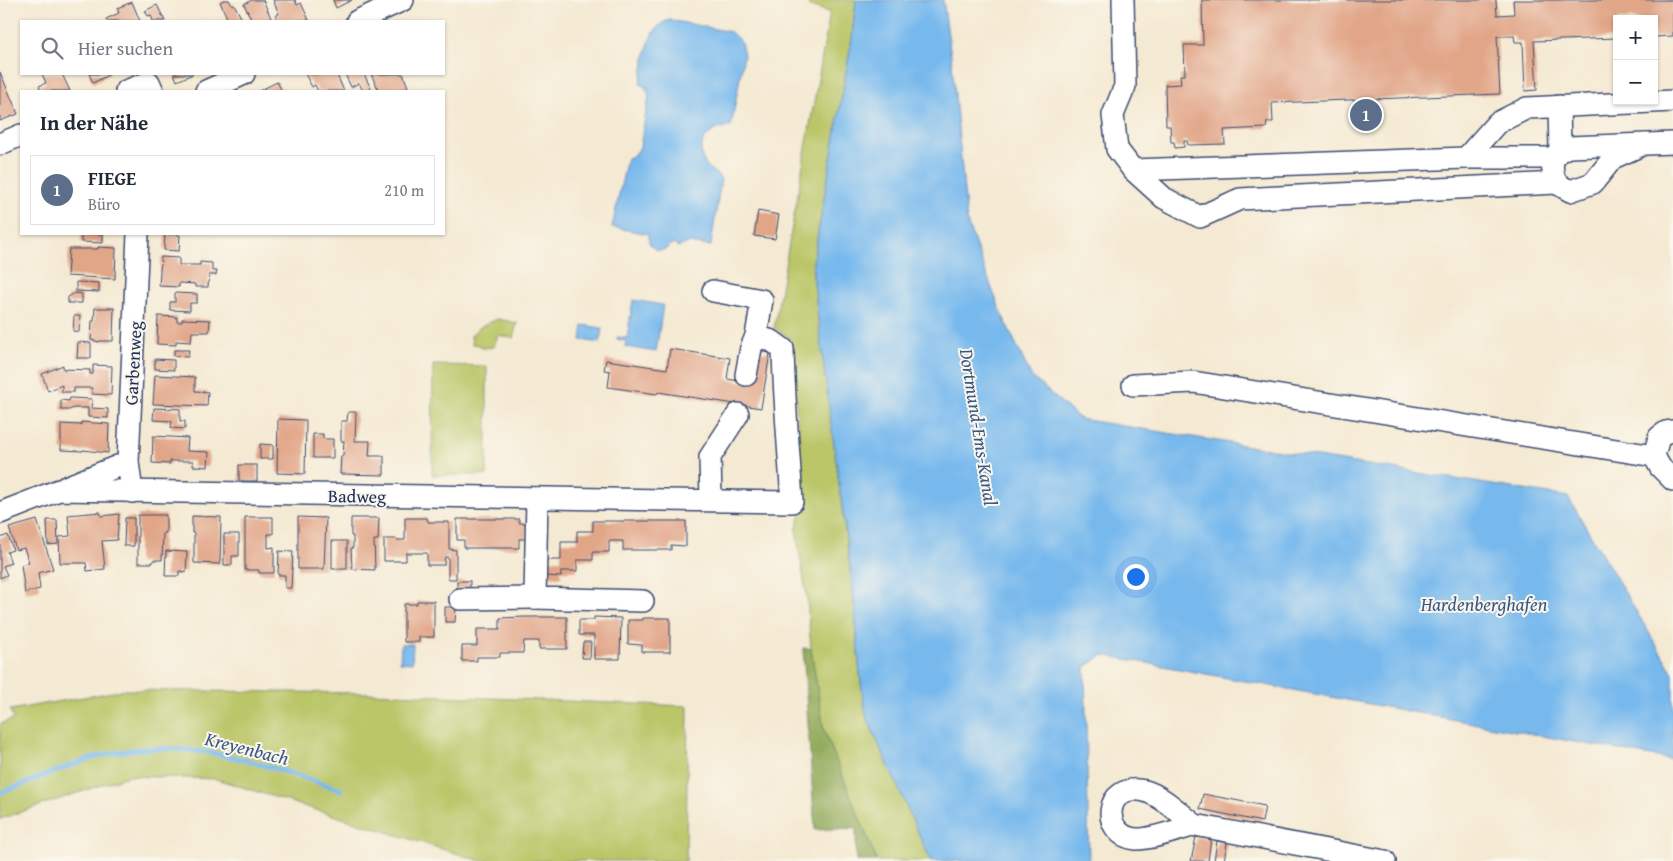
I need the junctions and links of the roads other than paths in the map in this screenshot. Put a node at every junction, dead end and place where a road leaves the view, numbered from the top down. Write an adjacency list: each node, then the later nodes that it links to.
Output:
1 (403, 0): 3 (street)
2 (1123, 0): 16 (street)
3 (359, 20)
4 (242, 75): 7 (street)
5 (129, 90): 6 (street)
6 (153, 90)
7 (208, 90)
8 (1673, 101): 9 (street)
9 (1559, 106): 14 (street); 15 (street)
10 (20, 135): 12 (street)
11 (1673, 142): 13 (street)
12 (0, 144)
13 (1644, 144): 14 (street); 17 (street)
14 (1557, 154): 15 (street); 17 (street)
15 (1466, 158): 16 (street)
16 (1134, 170): 17 (street)
17 (1556, 183)
18 (138, 235): 26 (street, Garbenweg)
19 (713, 291): 20 (street)
20 (756, 336): 21 (street); 31 (street, Badweg)
21 (746, 375)
22 (1133, 385): 25 (street)
23 (738, 414): 31 (street)
24 (1673, 431): 25 (street)
25 (1654, 456): 27 (street)
26 (128, 462): 28 (street); 29 (street, Garbenweg)
27 (1673, 480)
28 (59, 490): 29 (street, Badweg); 32 (street, Badweg)
29 (132, 492): 30 (street, Badweg)
30 (537, 498): 31 (street, Badweg); 33 (street)
31 (715, 500)
32 (0, 513)
33 (535, 598): 34 (street); 35 (street)
34 (460, 599)
35 (643, 601)
36 (1195, 825): 37 (street)
37 (1385, 861)

